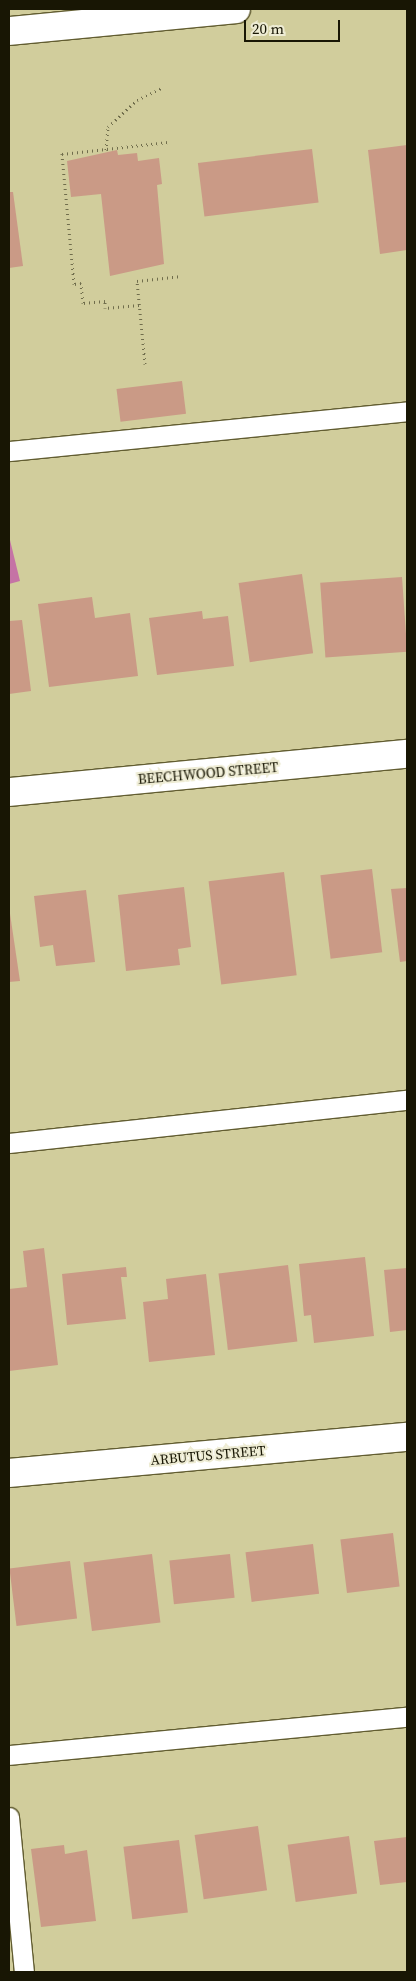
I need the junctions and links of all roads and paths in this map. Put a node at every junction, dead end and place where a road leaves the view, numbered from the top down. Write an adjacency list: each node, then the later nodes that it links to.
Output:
1 (236, 9): 2 (street)
2 (9, 31)
3 (162, 88): 5 (path)
4 (168, 142): 5 (path)
5 (106, 150): 7 (path)
6 (182, 276): 7 (path)
7 (139, 305): 8 (path)
8 (145, 364)
9 (407, 411): 10 (lane)
10 (9, 451)
11 (407, 754): 12 (street, BEECHWOOD STREET)
12 (9, 792)
13 (407, 1100): 14 (lane)
14 (9, 1143)
15 (407, 1437): 16 (street, ARBUTUS STREET)
16 (9, 1473)
17 (407, 1717): 18 (lane)
18 (9, 1755)
19 (9, 1817): 20 (lane)
20 (24, 1972)

